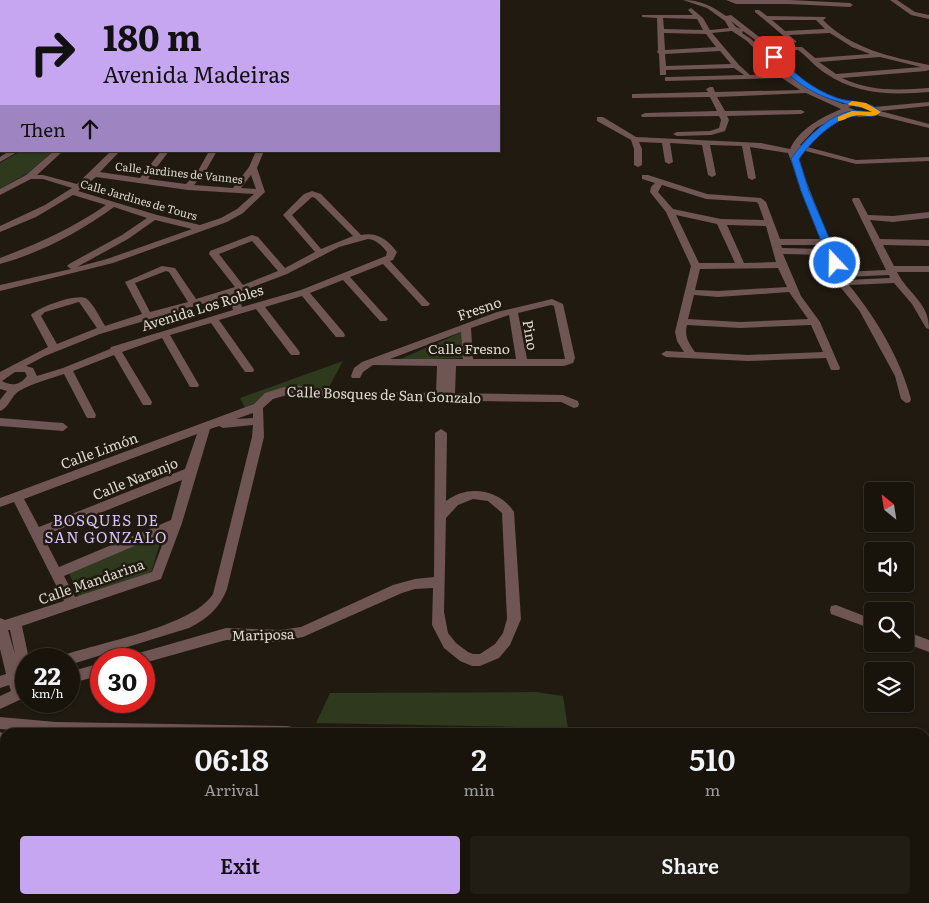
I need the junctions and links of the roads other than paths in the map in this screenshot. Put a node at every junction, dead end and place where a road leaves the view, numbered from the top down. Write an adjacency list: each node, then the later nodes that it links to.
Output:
1 (686, 0): 17 (street)
2 (697, 0): 21 (street)
3 (729, 0): 5 (street)
4 (893, 0): 12 (street)
5 (819, 2): 6 (street)
6 (850, 5)
7 (690, 10): 11 (street)
8 (757, 11): 13 (street)
9 (644, 16): 10 (street)
10 (660, 16): 11 (street); 16 (street)
11 (699, 17): 20 (street)
12 (929, 17)
13 (768, 18): 14 (street); 19 (street)
14 (818, 18): 15 (street); 18 (street)
15 (827, 18)
16 (660, 31): 20 (street); 26 (street)
17 (736, 31): 20 (street); 21 (street); 23 (street)
18 (830, 31): 19 (street); 27 (street)
19 (784, 33): 22 (street)
20 (708, 34): 25 (street)
21 (752, 36): 24 (street)
22 (784, 46): 24 (street); 28 (street)
23 (757, 47): 24 (street); 33 (street)
24 (769, 48): 36 (street)
25 (721, 49): 26 (street); 29 (street)
26 (660, 52): 31 (street)
27 (878, 55): 28 (street); 30 (street)
28 (815, 60): 34 (street)
29 (735, 66): 31 (street); 32 (street)
30 (929, 68): 34 (street)
31 (665, 74): 35 (street)
32 (747, 74)
33 (784, 76): 35 (street); 36 (street)
34 (836, 76): 37 (street)
35 (705, 78): 38 (street)
36 (809, 90): 38 (street); 41 (street)
37 (929, 90)
38 (714, 95): 39 (street); 44 (street)
39 (635, 96)
40 (929, 104): 42 (street)
41 (848, 108): 42 (street); 53 (street)
42 (875, 111): 47 (street)
43 (801, 112): 44 (street)
44 (723, 114): 45 (street); 48 (street)
45 (645, 116)
46 (600, 118): 49 (street)
47 (929, 126)
48 (677, 134)
49 (634, 139): 50 (street); 63 (street)
50 (666, 141): 51 (street); 62 (street)
51 (705, 142): 52 (street); 67 (street)
52 (744, 144): 53 (street); 70 (street)
53 (797, 151): 60 (street); 93 (street)
54 (14, 152): 61 (street)
55 (59, 152): 64 (street)
56 (115, 152): 66 (street)
57 (164, 152): 71 (street)
58 (212, 152): 74 (street)
59 (260, 152): 65 (street)
60 (929, 159)
61 (0, 160)
62 (669, 162)
63 (638, 164)
64 (42, 167): 68 (street); 72 (street)
65 (253, 168): 76 (street); 78 (street)
66 (95, 174): 71 (street, Calle Jardines de Vannes); 72 (street)
67 (712, 175)
68 (29, 177): 75 (street, Calle Jardines de Tours); 77 (street)
69 (645, 177): 73 (street)
70 (752, 178)
71 (143, 180): 74 (street, Calle Jardines de Vannes)
72 (87, 182): 75 (street)
73 (661, 182): 81 (street); 86 (street)
74 (188, 187): 76 (street, Calle Jardines de Vannes)
75 (76, 190): 80 (street, Calle Jardines de Tours); 88 (street)
76 (236, 190): 78 (street, Calle Jardines de Vannes)
77 (0, 192)
78 (261, 192): 87 (street)
79 (856, 200): 84 (street)
80 (113, 204): 83 (street, Calle Jardines de Tours); 96 (street)
81 (670, 211): 85 (street); 98 (street)
82 (929, 215): 84 (street)
83 (154, 217): 87 (street, Calle Jardines de Tours); 104 (street)
84 (864, 217): 90 (street)
85 (721, 222): 86 (street); 99 (street)
86 (768, 224): 92 (street)
87 (200, 228): 104 (street)
88 (0, 229)
89 (359, 238): 94 (street, Avenida Los Robles); 94 (street); 95 (street)
90 (877, 242): 91 (street); 102 (street)
91 (929, 243)
92 (778, 247): 93 (street); 97 (street)
93 (829, 247): 105 (street)
94 (320, 253): 101 (street, Avenida Los Robles)
95 (384, 260): 103 (street, Avenida Los Robles); 115 (street)
96 (0, 261)
97 (782, 265): 99 (street); 108 (street)
98 (696, 266): 99 (street); 111 (street)
99 (741, 266)
100 (929, 270): 102 (street)
101 (283, 272): 107 (street, Avenida Los Robles); 107 (street)
102 (893, 274): 105 (street); 114 (street)
103 (344, 276): 110 (street, Avenida Los Robles); 121 (street)
104 (50, 278): 106 (street)
105 (841, 279): 152 (street)
106 (0, 288)
107 (241, 288): 109 (street, Avenida Los Robles)
108 (793, 289): 111 (street); 123 (street)
109 (227, 292): 112 (street, Avenida Los Robles); 118 (street)
110 (304, 292): 116 (street, Avenida Los Robles); 128 (street)
111 (690, 292): 122 (street)
112 (193, 302): 119 (street, Avenida Los Robles); 119 (street)
113 (929, 302): 114 (street)
114 (916, 303): 124 (street)
115 (425, 304)
116 (259, 306): 118 (street, Avenida Los Robles); 131 (street)
117 (513, 311): 125 (street, Fresno); 138 (street, Pino); 140 (street, Fresno)
118 (239, 312): 120 (street, Avenida Los Robles)
119 (147, 315): 126 (street, Avenida Los Robles)
120 (213, 319): 127 (street, Avenida Los Robles); 144 (street)
121 (383, 319)
122 (682, 322): 123 (street); 133 (street)
123 (815, 322): 134 (street)
124 (929, 326)
125 (466, 327): 135 (street, Fresno); 137 (street)
126 (102, 328): 129 (street, Avenida Los Robles); 129 (street)
127 (164, 333): 130 (street, Avenida Los Robles); 149 (street)
128 (340, 335)
129 (54, 348): 142 (street, Avenida Los Robles)
130 (115, 349): 143 (street, Avenida Los Robles); 153 (street)
131 (295, 352)
132 (666, 354): 133 (street)
133 (691, 354): 134 (street)
134 (830, 355): 141 (street)
135 (373, 362): 136 (street, Calle Fresno); 145 (street, Fresno)
136 (447, 362): 137 (street, Calle Fresno); 151 (street)
137 (468, 362): 138 (street, Calle Fresno)
138 (522, 362): 140 (street, Calle Fresno)
139 (0, 363): 142 (street)
140 (564, 363)
141 (835, 368)
142 (13, 369): 146 (street, Avenida Los Robles); 147 (street)
143 (67, 370): 147 (street, Avenida Los Robles); 157 (street)
144 (249, 370)
145 (356, 376)
146 (0, 378)
147 (28, 382): 150 (street, Avenida Los Robles)
148 (0, 384): 150 (street)
149 (194, 385)
150 (15, 388): 155 (street)
151 (445, 397): 154 (street, Calle Bosques de San Gonzalo); 156 (street, Calle Bosques de San Gonzalo)
152 (906, 399)
153 (147, 402)
154 (574, 404)
155 (0, 407)
156 (258, 407): 158 (street); 161 (street, Calle Limón)
157 (91, 415)
158 (258, 421): 161 (street, Calle Limón); 179 (street)
159 (0, 422): 160 (street)
160 (63, 427)
161 (207, 427): 163 (street, Calle Mandarina); 164 (street, Calle Limón)
162 (441, 433): 166 (street)
163 (190, 472): 167 (street, Calle Mandarina); 168 (street, Calle Naranjo)
164 (17, 496): 165 (street, Calle Limón); 168 (street)
165 (0, 503)
166 (440, 518): 170 (street); 170 (street)
167 (176, 523): 169 (street); 171 (street, Calle Mandarina)
168 (37, 533): 169 (street)
169 (57, 573): 171 (street)
170 (440, 582): 178 (street, Mariposa)
171 (72, 604): 174 (street, Calle Mandarina)
172 (836, 610): 173 (street)
173 (864, 621)
174 (6, 624): 177 (street)
175 (914, 640): 176 (street)
176 (929, 646)
177 (15, 650)
178 (155, 654)
179 (80, 656)
180 (15, 677): 181 (street)
181 (0, 682)
182 (15, 696): 183 (street)
183 (0, 703)
184 (0, 723): 185 (street)
185 (56, 728)

